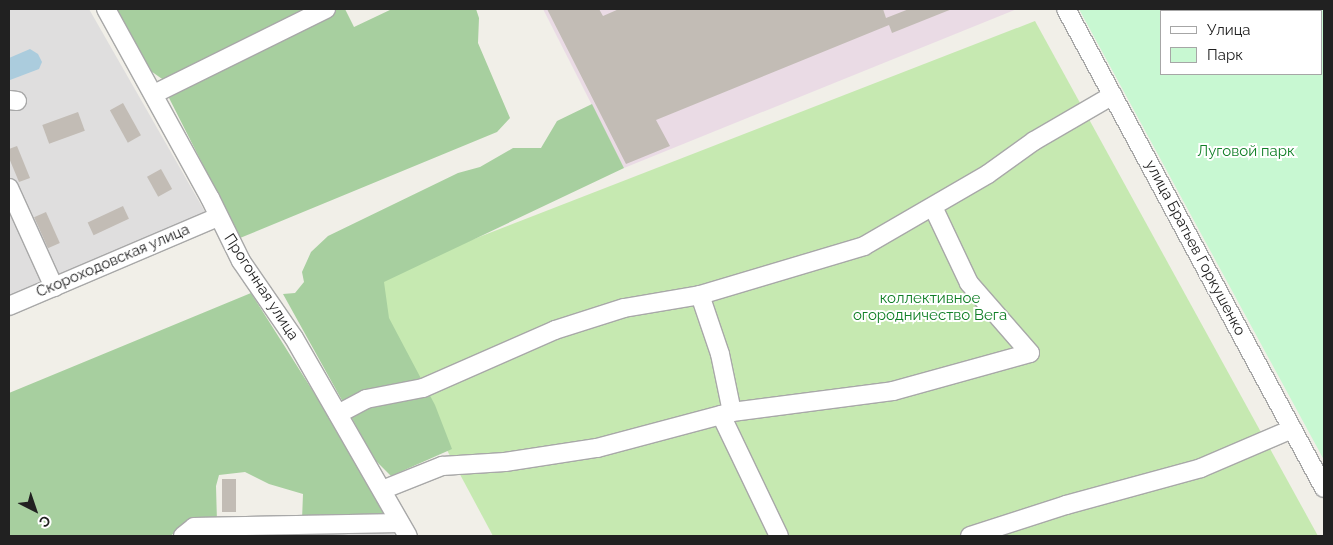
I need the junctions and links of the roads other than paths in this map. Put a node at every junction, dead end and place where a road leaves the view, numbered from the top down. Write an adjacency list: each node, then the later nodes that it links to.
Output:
1 (106, 9): 4 (street, Прогонная улица)
2 (326, 9): 4 (street)
3 (1066, 9): 5 (street, улица Братьев Горкушенко)
4 (154, 94): 8 (street, Прогонная улица)
5 (1113, 95): 7 (street); 14 (street, улица Братьев Горкушенко)
6 (9, 188): 9 (street)
7 (933, 207): 10 (street); 13 (street)
8 (218, 217): 9 (street, Скороходовская улица); 12 (street, Прогонная улица)
9 (54, 287): 11 (street, Скороходовская улица)
10 (700, 295): 12 (street); 13 (street)
11 (9, 306)
12 (338, 414): 16 (street, Прогонная улица)
13 (727, 414): 16 (street); 20 (street)
14 (1292, 429): 15 (street, улица Братьев Горкушенко); 18 (street)
15 (1324, 488)
16 (382, 490): 17 (street, Прогонная улица)
17 (404, 530): 19 (street)
18 (1006, 531): 21 (street)
19 (183, 536)
20 (779, 536)
21 (970, 536)

